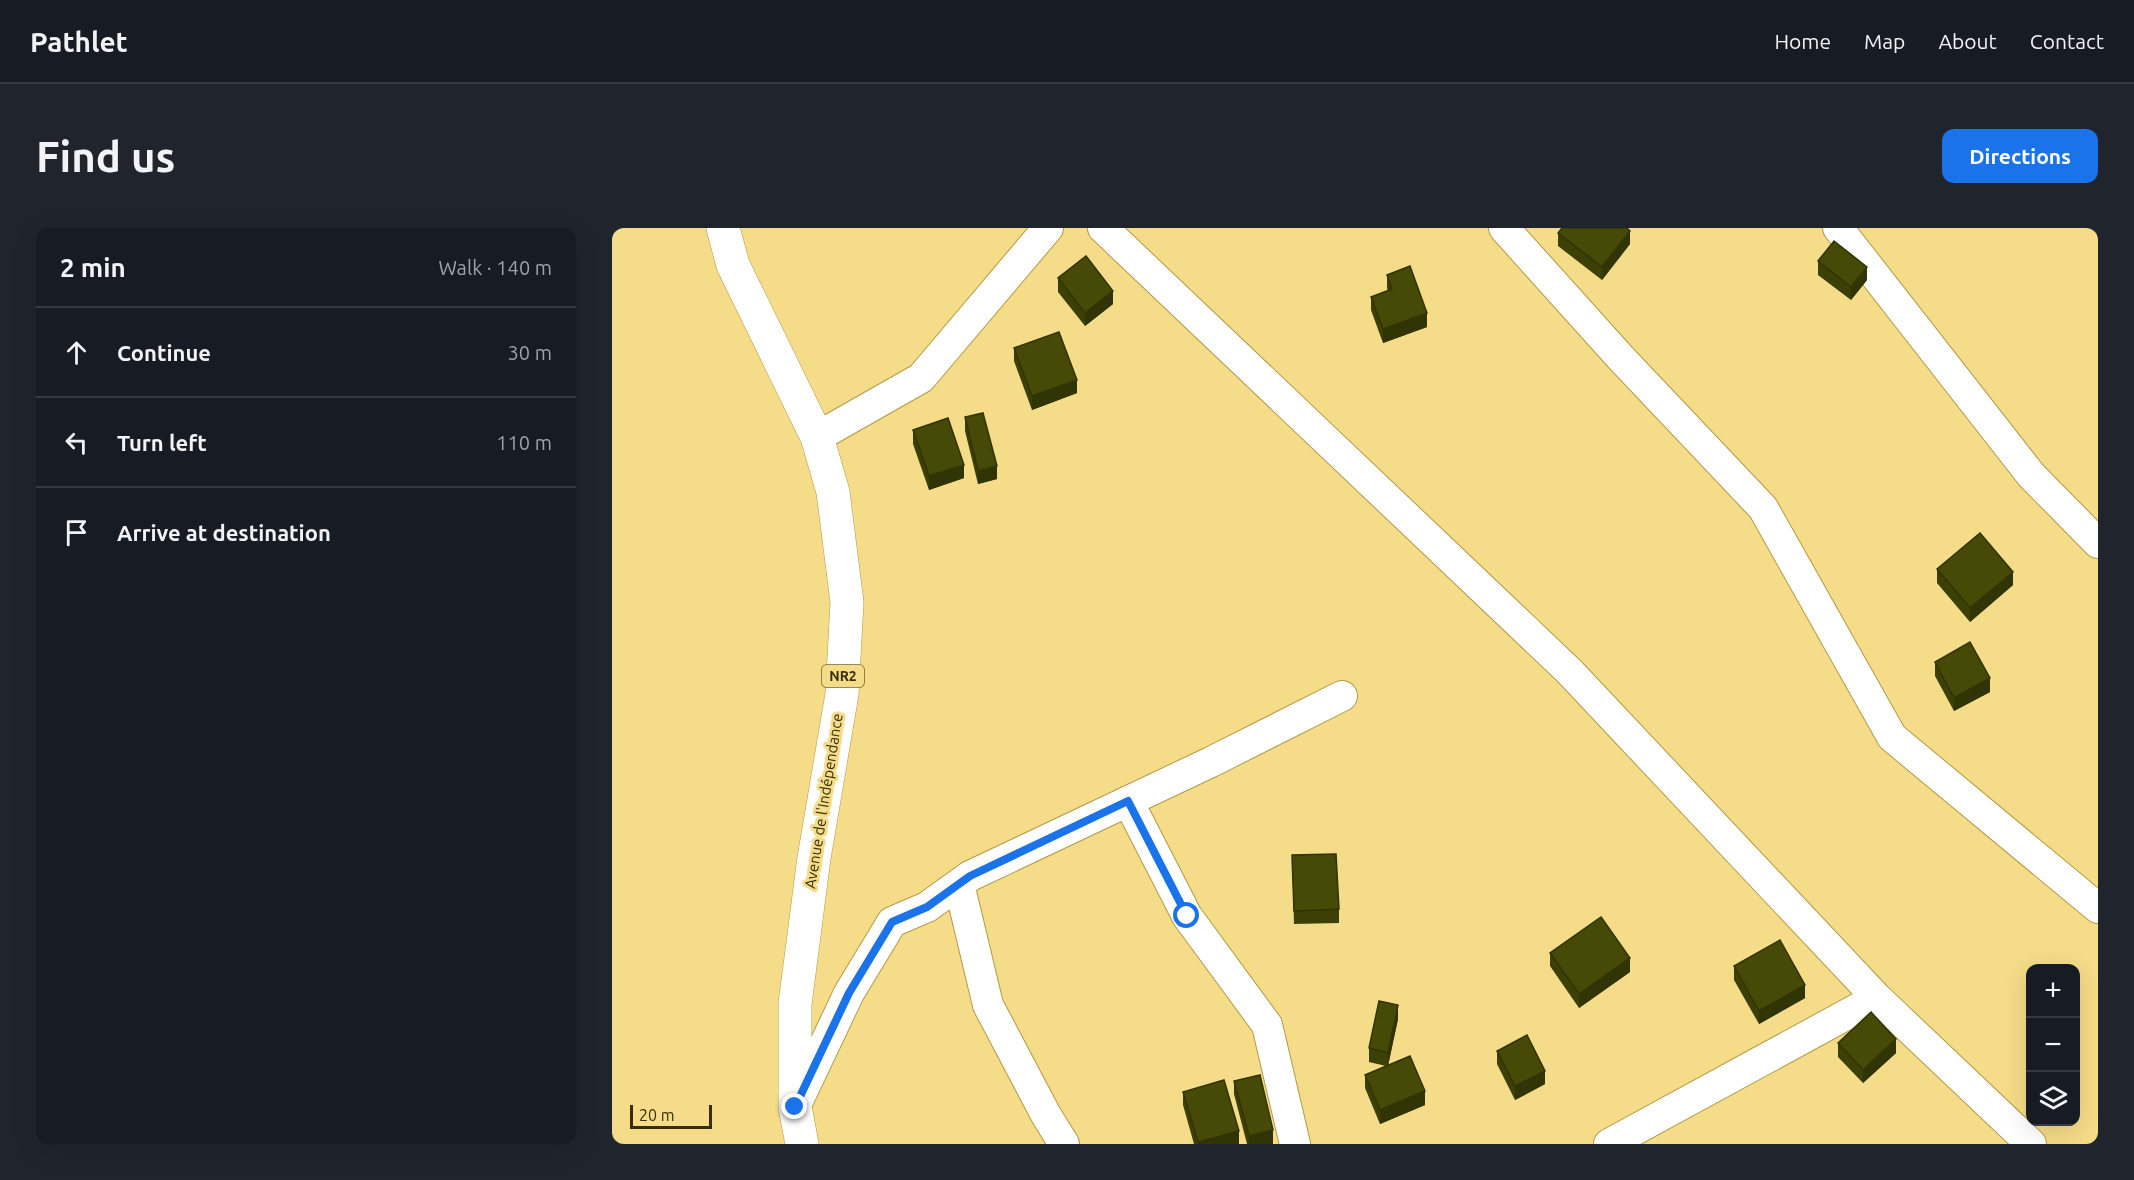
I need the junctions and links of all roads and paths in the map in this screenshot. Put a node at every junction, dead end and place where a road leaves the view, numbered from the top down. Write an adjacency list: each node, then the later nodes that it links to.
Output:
1 (723, 228): 6 (highway, Avenue de l'Indépendance / NR2)
2 (1048, 228): 6 (street)
3 (1103, 228): 12 (street)
4 (1503, 228): 11 (street)
5 (1838, 228): 7 (street)
6 (817, 437): 13 (highway, Avenue de l'Indépendance / NR2)
7 (2098, 543)
8 (1342, 696): 9 (street)
9 (1128, 801): 10 (street); 16 (street)
10 (959, 884): 13 (street); 15 (street)
11 (2098, 908)
12 (1877, 998): 17 (street); 18 (street)
13 (795, 1107): 14 (highway, Avenue de l'Indépendance / NR2)
14 (802, 1144)
15 (1064, 1144)
16 (1295, 1144)
17 (1609, 1144)
18 (2031, 1144)

